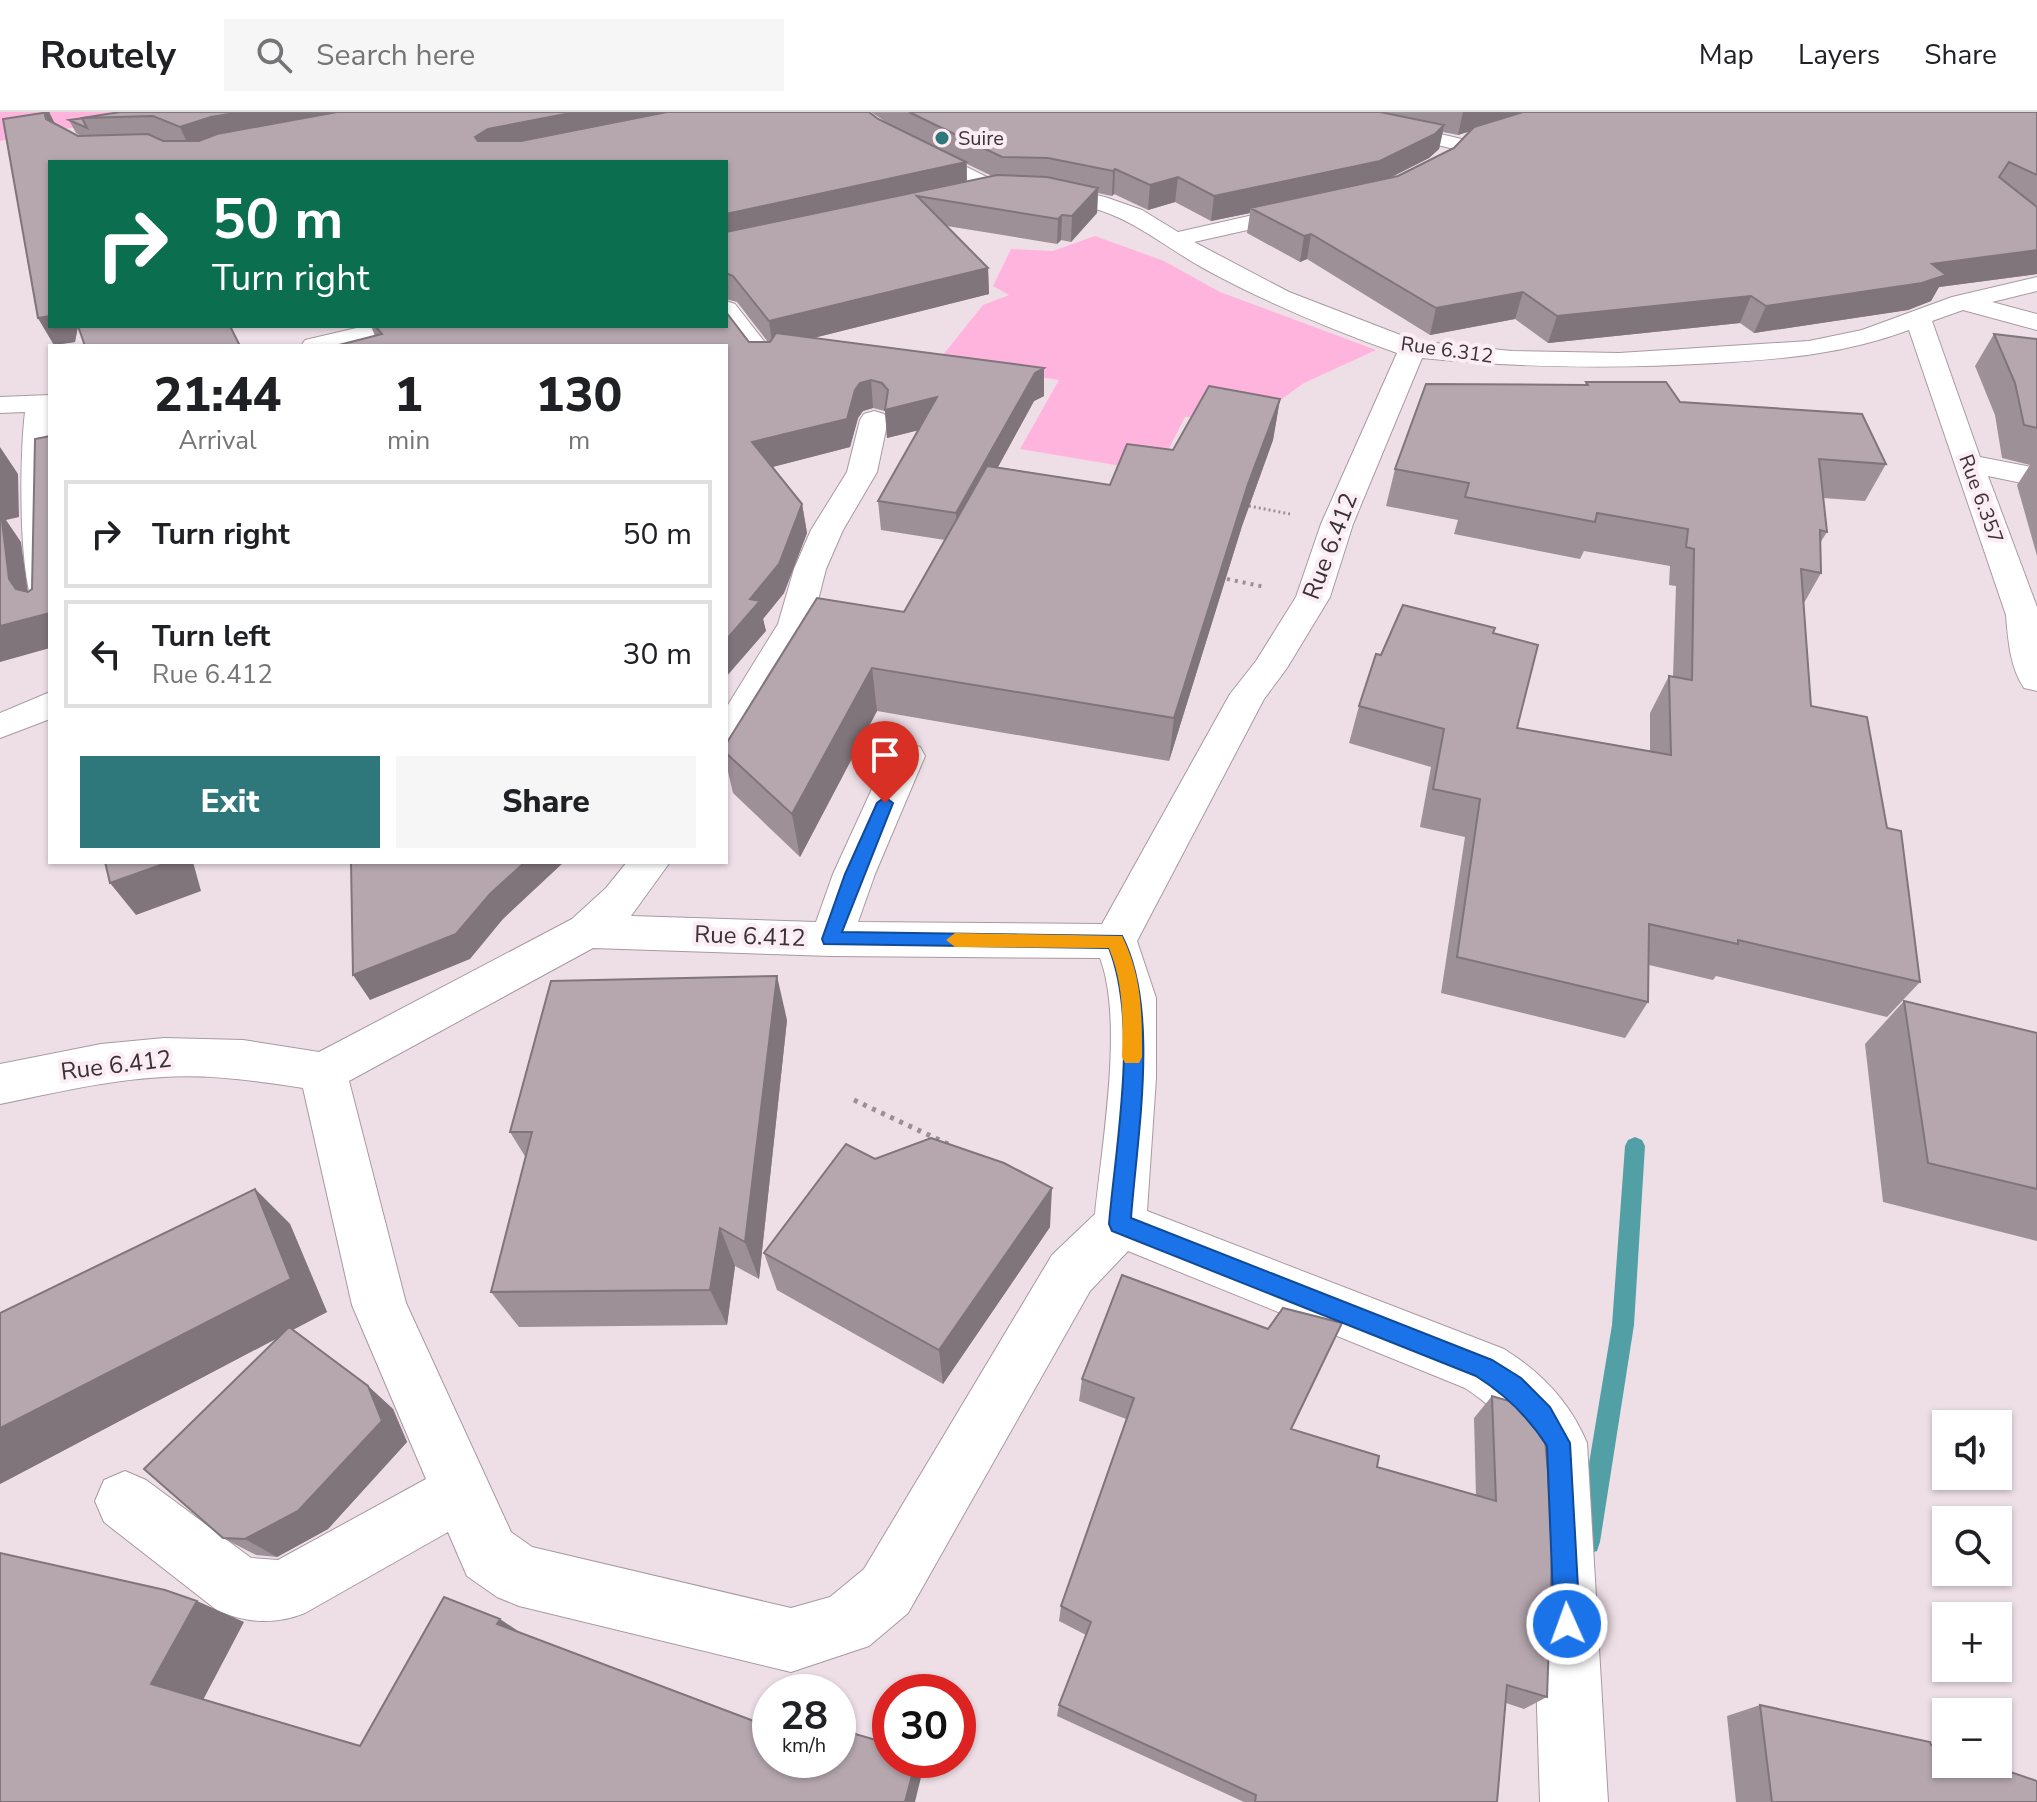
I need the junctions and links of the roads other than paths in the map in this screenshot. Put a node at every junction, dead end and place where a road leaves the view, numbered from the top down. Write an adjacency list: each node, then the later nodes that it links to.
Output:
1 (852, 112): 4 (street, Rue 6.312)
2 (1371, 125): 3 (street)
3 (1439, 165)
4 (997, 190): 5 (street); 7 (street, Rue 6.312)
5 (966, 197)
6 (1334, 205): 7 (street)
7 (1173, 240): 15 (street, Rue 6.312)
8 (2037, 284): 9 (street, Rue 6.312)
9 (1961, 302): 11 (street, Rue 6.312); 12 (street)
10 (728, 312): 16 (street)
11 (1919, 320): 15 (street, Rue 6.312); 20 (street, Rue 6.357)
12 (2037, 322)
13 (393, 333): 14 (street)
14 (326, 344)
15 (1412, 349): 31 (street, Rue 6.412)
16 (764, 360)
17 (45, 404): 18 (street); 22 (street)
18 (0, 405)
19 (874, 420): 26 (street)
20 (1968, 463): 21 (street); 23 (street, Rue 6.357)
21 (2037, 477)
22 (48, 602)
23 (2037, 680)
24 (48, 705): 25 (street)
25 (0, 726)
26 (728, 736)
27 (906, 756): 30 (street)
28 (648, 864): 29 (street)
29 (587, 931): 30 (street, Rue 6.412); 32 (street, Rue 6.412)
30 (831, 939): 31 (street, Rue 6.412)
31 (1115, 941): 34 (street)
32 (323, 1072): 33 (street, Rue 6.412); 35 (street)
33 (0, 1084)
34 (1120, 1224): 35 (street); 37 (street)
35 (461, 1492): 36 (street)
36 (125, 1501)
37 (1574, 1802)

